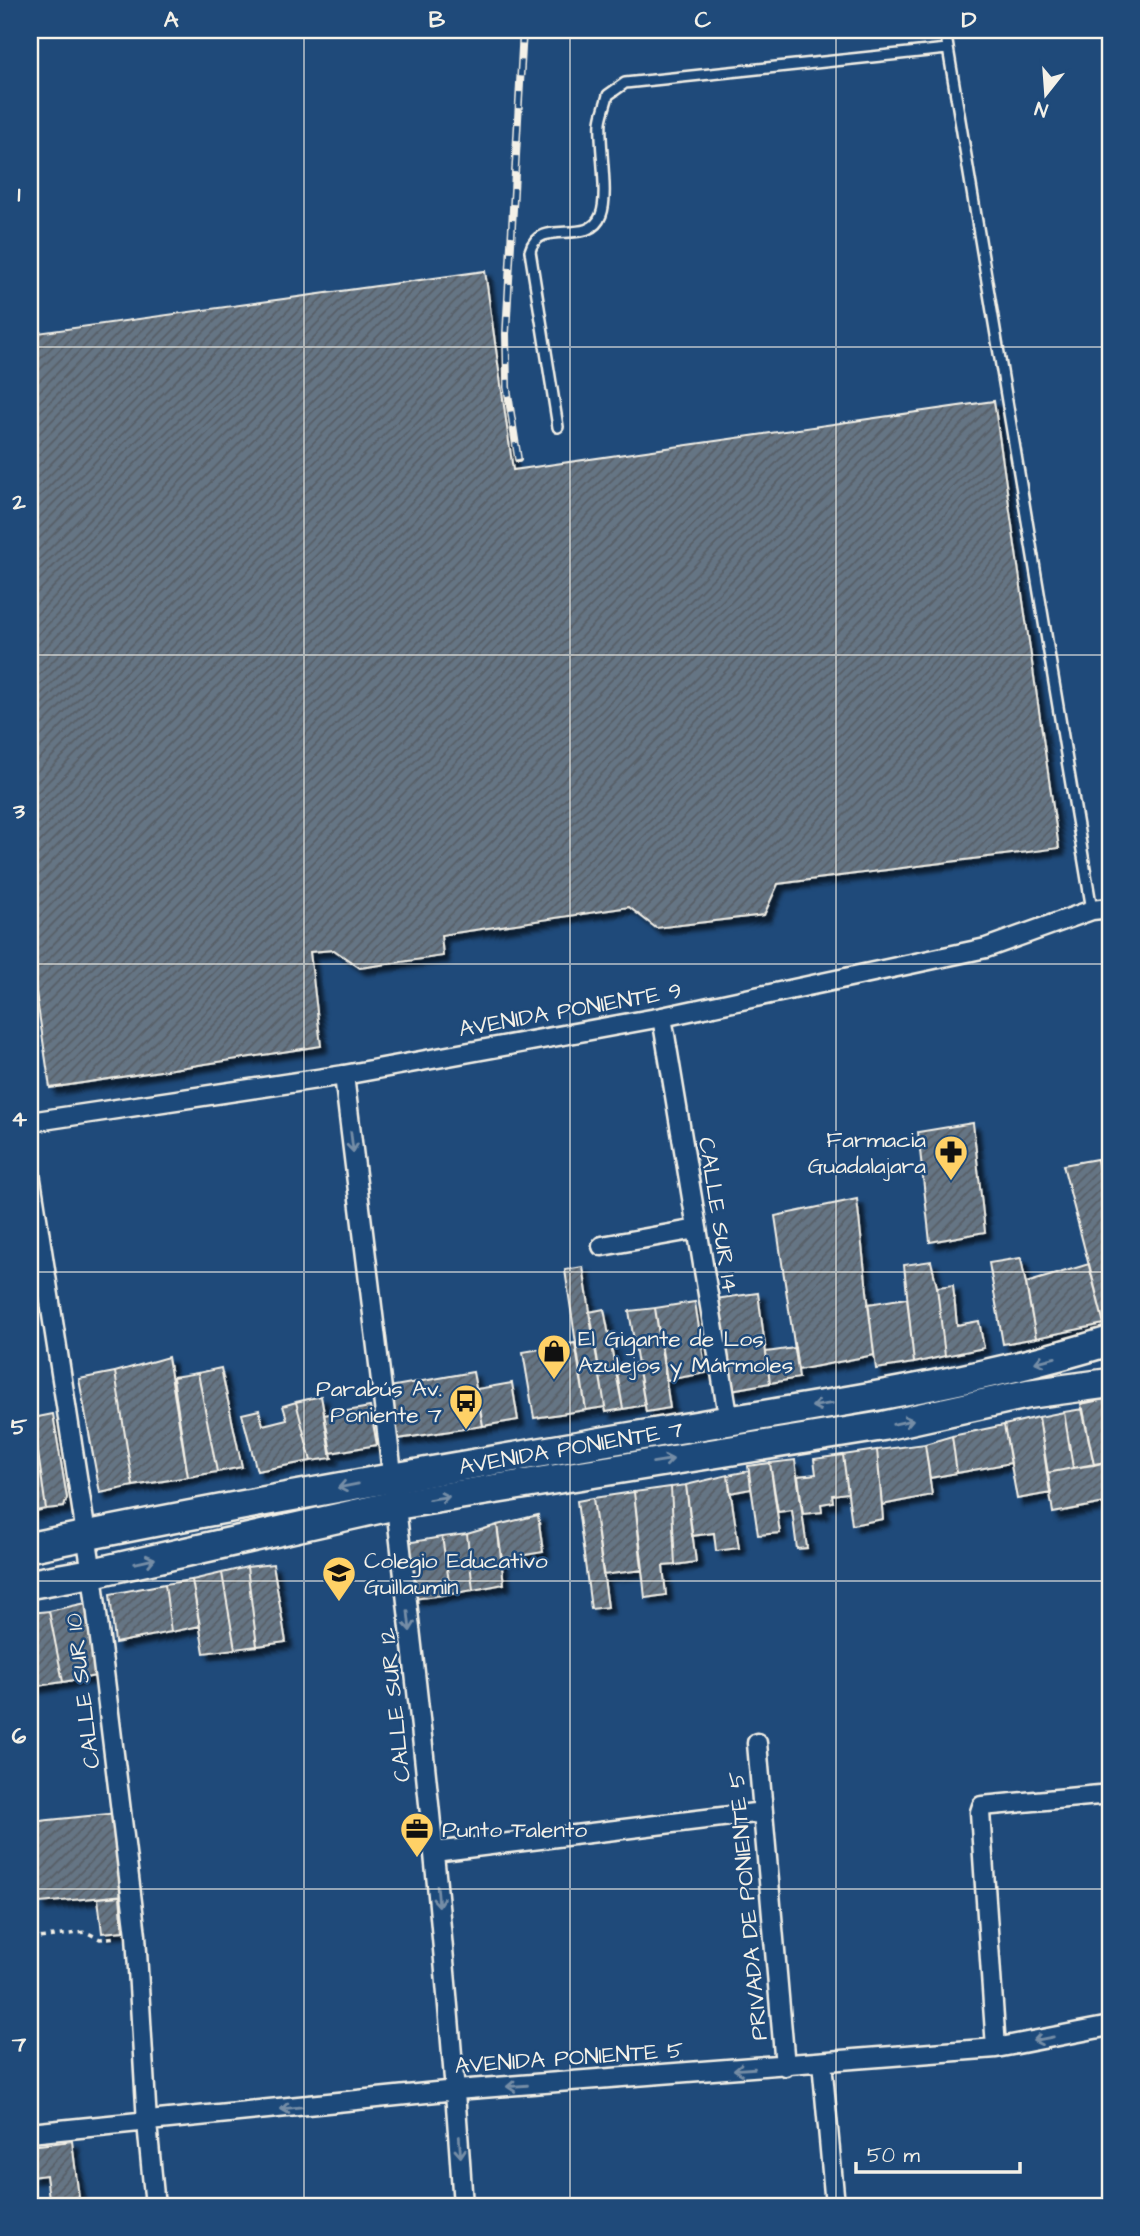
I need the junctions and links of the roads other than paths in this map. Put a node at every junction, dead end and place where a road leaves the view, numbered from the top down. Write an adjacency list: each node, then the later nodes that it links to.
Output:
1 (945, 30): 2 (lane)
2 (947, 49): 3 (lane); 4 (lane)
3 (558, 427)
4 (1101, 909): 5 (street, AVENIDA PONIENTE 9)
5 (662, 1017): 6 (street, AVENIDA PONIENTE 9); 9 (street, CALLE SUR 14)
6 (344, 1075): 7 (street, AVENIDA PONIENTE 9); 14 (street, CALLE SUR 12, one-way to 14)
7 (30, 1122)
8 (30, 1173): 15 (street, CALLE SUR 10)
9 (697, 1229): 10 (street); 13 (street, CALLE SUR 14)
10 (602, 1246)
11 (1110, 1341): 13 (main road, AVENIDA PONIENTE 7, one-way to 13)
12 (1110, 1383): 14 (main road, AVENIDA PONIENTE 7, one-way to 12)
13 (729, 1421): 14 (main road, AVENIDA PONIENTE 7)
14 (394, 1491): 15 (main road, AVENIDA PONIENTE 7, one-way to 15); 17 (main road, AVENIDA PONIENTE 7, one-way to 14); 22 (street, CALLE SUR 12, one-way to 22)
15 (86, 1535): 16 (main road, AVENIDA PONIENTE 7); 17 (street, CALLE SUR 10)
16 (30, 1546)
17 (92, 1573): 18 (main road, AVENIDA PONIENTE 7); 28 (street, CALLE SUR 10)
18 (30, 1584)
19 (757, 1743): 21 (street, PRIVADA DE PONIENTE 5)
20 (1110, 1794): 24 (street)
21 (763, 1812): 22 (street); 26 (street, PRIVADA DE PONIENTE 5)
22 (434, 1852): 27 (street, CALLE SUR 12, one-way to 27)
23 (1110, 2026): 24 (street, AVENIDA PONIENTE 5, one-way to 24)
24 (996, 2048): 25 (street, AVENIDA PONIENTE 5)
25 (822, 2062): 26 (street, AVENIDA PONIENTE 5); 30 (street)
26 (785, 2066): 27 (street, AVENIDA PONIENTE 5, one-way to 27)
27 (456, 2090): 28 (street, AVENIDA PONIENTE 5, one-way to 28); 32 (street, CALLE SUR 12, one-way to 32)
28 (147, 2123): 29 (street, AVENIDA PONIENTE 5); 31 (street, CALLE SUR 10)
29 (30, 2133)
30 (834, 2194)
31 (155, 2206)
32 (463, 2206)

